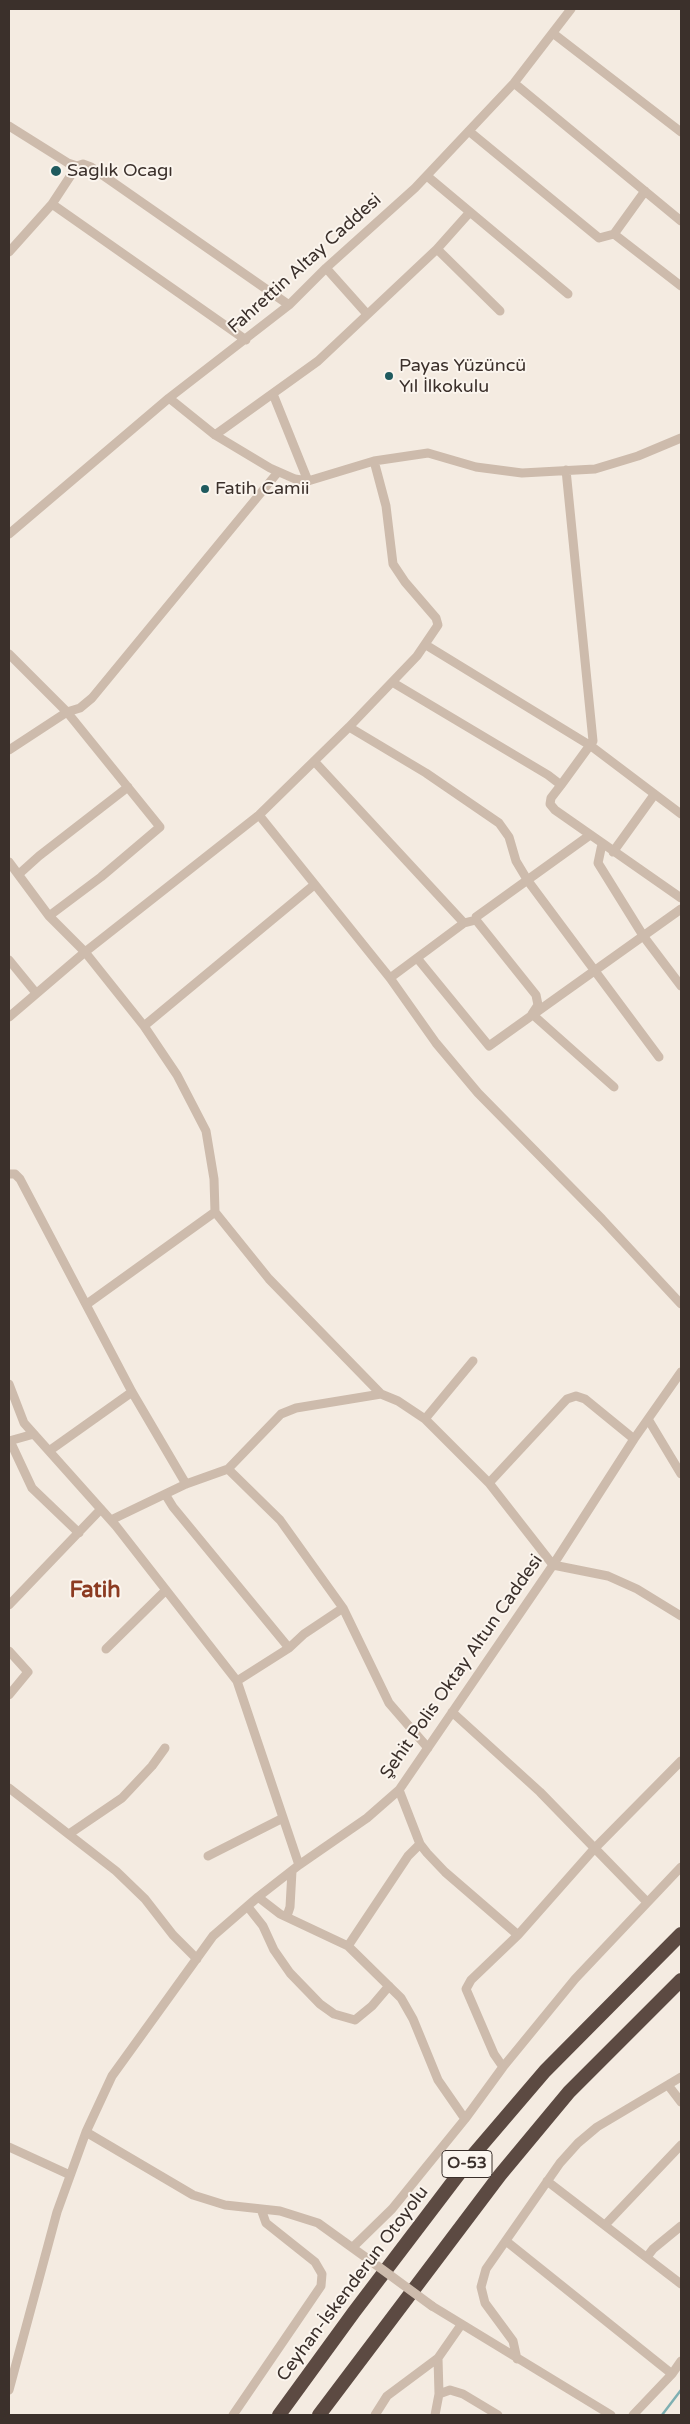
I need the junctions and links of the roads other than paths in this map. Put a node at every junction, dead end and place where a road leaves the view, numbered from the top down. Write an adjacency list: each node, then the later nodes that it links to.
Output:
1 (571, 9): 2 (street, Fahrettin Altay Caddesi)
2 (554, 34): 3 (street, Fahrettin Altay Caddesi); 6 (street)
3 (514, 83): 5 (street, Fahrettin Altay Caddesi); 9 (street)
4 (9, 126): 7 (street)
5 (470, 132): 8 (street, Fahrettin Altay Caddesi); 13 (street)
6 (681, 132)
7 (77, 166): 10 (street); 19 (street)
8 (427, 176): 11 (street); 16 (street, Fahrettin Altay Caddesi)
9 (645, 191): 12 (street); 13 (street)
10 (52, 204): 15 (street); 22 (street)
11 (470, 212): 14 (street); 18 (street)
12 (681, 221)
13 (614, 234): 17 (street)
14 (437, 249): 20 (street); 21 (street)
15 (9, 252)
16 (326, 268): 19 (street, Fahrettin Altay Caddesi); 21 (street)
17 (681, 286)
18 (568, 294)
19 (289, 305): 22 (street, Fahrettin Altay Caddesi)
20 (500, 311)
21 (367, 314): 23 (street)
22 (246, 340): 24 (street, Fahrettin Altay Caddesi)
23 (273, 394): 25 (street); 30 (street)
24 (169, 398): 25 (street); 31 (street, Fahrettin Altay Caddesi)
25 (215, 434): 29 (street)
26 (681, 438): 28 (street)
27 (374, 461): 28 (street); 30 (street); 32 (street)
28 (566, 470): 37 (street)
29 (278, 472): 30 (street); 35 (street)
30 (308, 481)
31 (9, 534)
32 (426, 645): 34 (street); 37 (street)
33 (9, 654): 35 (street)
34 (392, 682): 36 (street); 40 (street)
35 (66, 712): 38 (street); 41 (street)
36 (349, 727): 39 (street); 50 (street)
37 (591, 746): 40 (street); 42 (street)
38 (10, 747)
39 (314, 761): 44 (street); 56 (street)
40 (561, 785): 45 (street)
41 (128, 787): 49 (street); 54 (street)
42 (654, 795): 43 (street); 47 (street)
43 (681, 814)
44 (258, 815): 51 (street); 58 (street)
45 (590, 835): 46 (street); 50 (street)
46 (602, 844): 47 (street); 57 (street)
47 (613, 852): 52 (street)
48 (9, 862): 49 (street)
49 (19, 874): 54 (street)
50 (528, 881): 55 (street); 61 (street)
51 (314, 885): 62 (street); 67 (street)
52 (681, 898)
53 (681, 909): 57 (street)
54 (49, 916): 58 (street)
55 (476, 920): 56 (street); 65 (street)
56 (464, 923): 59 (street)
57 (644, 937): 61 (street); 63 (street)
58 (85, 952): 64 (street); 67 (street)
59 (417, 958): 62 (street); 65 (street)
60 (9, 960): 64 (street)
61 (594, 972): 65 (street); 68 (street)
62 (390, 978): 73 (street)
63 (681, 986)
64 (36, 993): 66 (street)
65 (532, 1014): 69 (street)
66 (9, 1017)
67 (144, 1026): 71 (street)
68 (659, 1057)
69 (614, 1087)
70 (9, 1174): 72 (street)
71 (215, 1212): 72 (street); 78 (street)
72 (87, 1304): 77 (street)
73 (681, 1304)
74 (473, 1361): 79 (street)
75 (681, 1372): 80 (street, Şehit Polis Oktay Altun Caddesi)
76 (9, 1384): 81 (street)
77 (132, 1392): 84 (street); 88 (street)
78 (381, 1394): 79 (street); 86 (street)
79 (425, 1419): 87 (street)
80 (648, 1419): 82 (street, Şehit Polis Oktay Altun Caddesi); 85 (street)
81 (34, 1434): 83 (street); 84 (street)
82 (634, 1439): 87 (street); 93 (street, Şehit Polis Oktay Altun Caddesi)
83 (10, 1441): 92 (street)
84 (49, 1451): 90 (street)
85 (680, 1467)
86 (228, 1469): 88 (street); 96 (street)
87 (488, 1483): 93 (street)
88 (186, 1484): 89 (street)
89 (165, 1494): 91 (street); 98 (street)
90 (101, 1509): 91 (street); 92 (street)
91 (111, 1520): 94 (street)
92 (79, 1532): 95 (street)
93 (553, 1565): 97 (street); 103 (street, Şehit Polis Oktay Altun Caddesi)
94 (166, 1590): 99 (street); 101 (street)
95 (9, 1605)
96 (342, 1608): 98 (street); 105 (street)
97 (681, 1616)
98 (289, 1648): 101 (street)
99 (106, 1649)
100 (9, 1651): 102 (street)
101 (237, 1681): 109 (street)
102 (9, 1695)
103 (452, 1712): 105 (street, Şehit Polis Oktay Altun Caddesi); 112 (street)
104 (165, 1748): 110 (street)
105 (428, 1748): 108 (street, Şehit Polis Oktay Altun Caddesi)
106 (681, 1761): 112 (street)
107 (9, 1788): 110 (street)
108 (399, 1790): 111 (street); 115 (street, Şehit Polis Oktay Altun Caddesi)
109 (283, 1818): 113 (street); 115 (street)
110 (69, 1834): 123 (street)
111 (420, 1844): 121 (street); 122 (street)
112 (594, 1849): 117 (street); 121 (street)
113 (208, 1856)
114 (681, 1867): 117 (street)
115 (296, 1868): 116 (street, Şehit Polis Oktay Altun Caddesi); 119 (street)
116 (258, 1897): 118 (street, Şehit Polis Oktay Altun Caddesi); 119 (street)
117 (647, 1902): 126 (street)
118 (248, 1907): 123 (street, Şehit Polis Oktay Altun Caddesi); 125 (street)
119 (287, 1916): 122 (street)
120 (681, 1934): 151 (highway, Ceyhan-İskenderun Otoyolu / O-53)
121 (518, 1935): 126 (street)
122 (348, 1946): 125 (street)
123 (197, 1959): 131 (street, Şehit Polis Oktay Altun Caddesi)
124 (681, 1980): 152 (highway, O-53)
125 (389, 1986): 130 (street)
126 (503, 2067): 130 (street)
127 (681, 2077): 128 (street)
128 (668, 2085): 129 (street); 135 (street)
129 (681, 2102)
130 (466, 2119): 140 (street)
131 (86, 2132): 134 (street, Şehit Polis Oktay Altun Caddesi); 136 (street)
132 (681, 2145): 137 (street)
133 (9, 2147): 134 (street)
134 (70, 2175): 148 (street, Şehit Polis Oktay Altun Caddesi)
135 (547, 2181): 137 (street); 139 (street)
136 (261, 2209): 140 (street); 150 (street)
137 (605, 2225): 141 (street)
138 (681, 2226): 141 (street)
139 (506, 2241): 145 (street); 147 (street)
140 (353, 2247): 143 (street, bridge)
141 (647, 2257): 142 (street)
142 (681, 2284)
143 (461, 2325): 144 (street); 145 (street)
144 (438, 2358): 149 (street); 153 (street)
145 (517, 2360): 156 (street)
146 (681, 2361): 147 (street)
147 (672, 2374): 157 (street)
148 (9, 2390)
149 (439, 2394): 154 (street); 155 (street)
150 (233, 2415)
151 (279, 2415)
152 (319, 2415)
153 (375, 2415)
154 (434, 2415)
155 (498, 2415)
156 (611, 2415)
157 (633, 2415)

